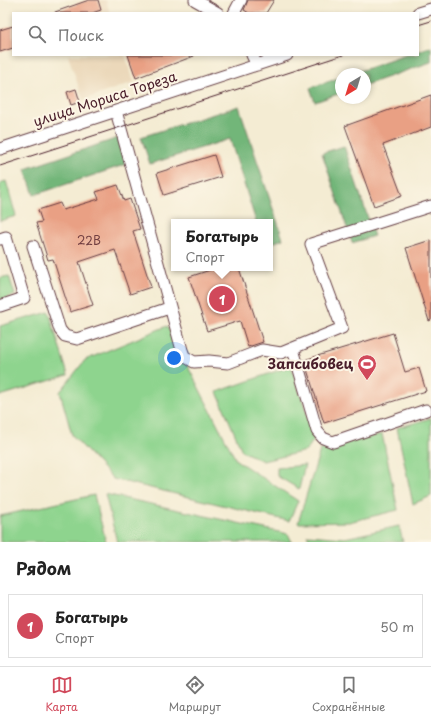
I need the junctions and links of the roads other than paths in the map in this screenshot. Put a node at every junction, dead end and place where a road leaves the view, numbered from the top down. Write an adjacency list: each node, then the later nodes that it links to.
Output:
1 (195, 0): 4 (street)
2 (241, 0): 5 (street)
3 (431, 9): 6 (street)
4 (216, 12)
5 (235, 12)
6 (419, 13)
7 (280, 56): 8 (street, улица Мориса Тореза)
8 (254, 60): 9 (street, улица Мориса Тореза)
9 (116, 111): 10 (street, улица Мориса Тореза); 15 (street)
10 (0, 149)
11 (431, 206): 16 (street)
12 (0, 239): 14 (street)
13 (34, 246): 15 (street)
14 (0, 306)
15 (169, 308): 16 (street)
16 (292, 349): 17 (street)
17 (426, 410)

